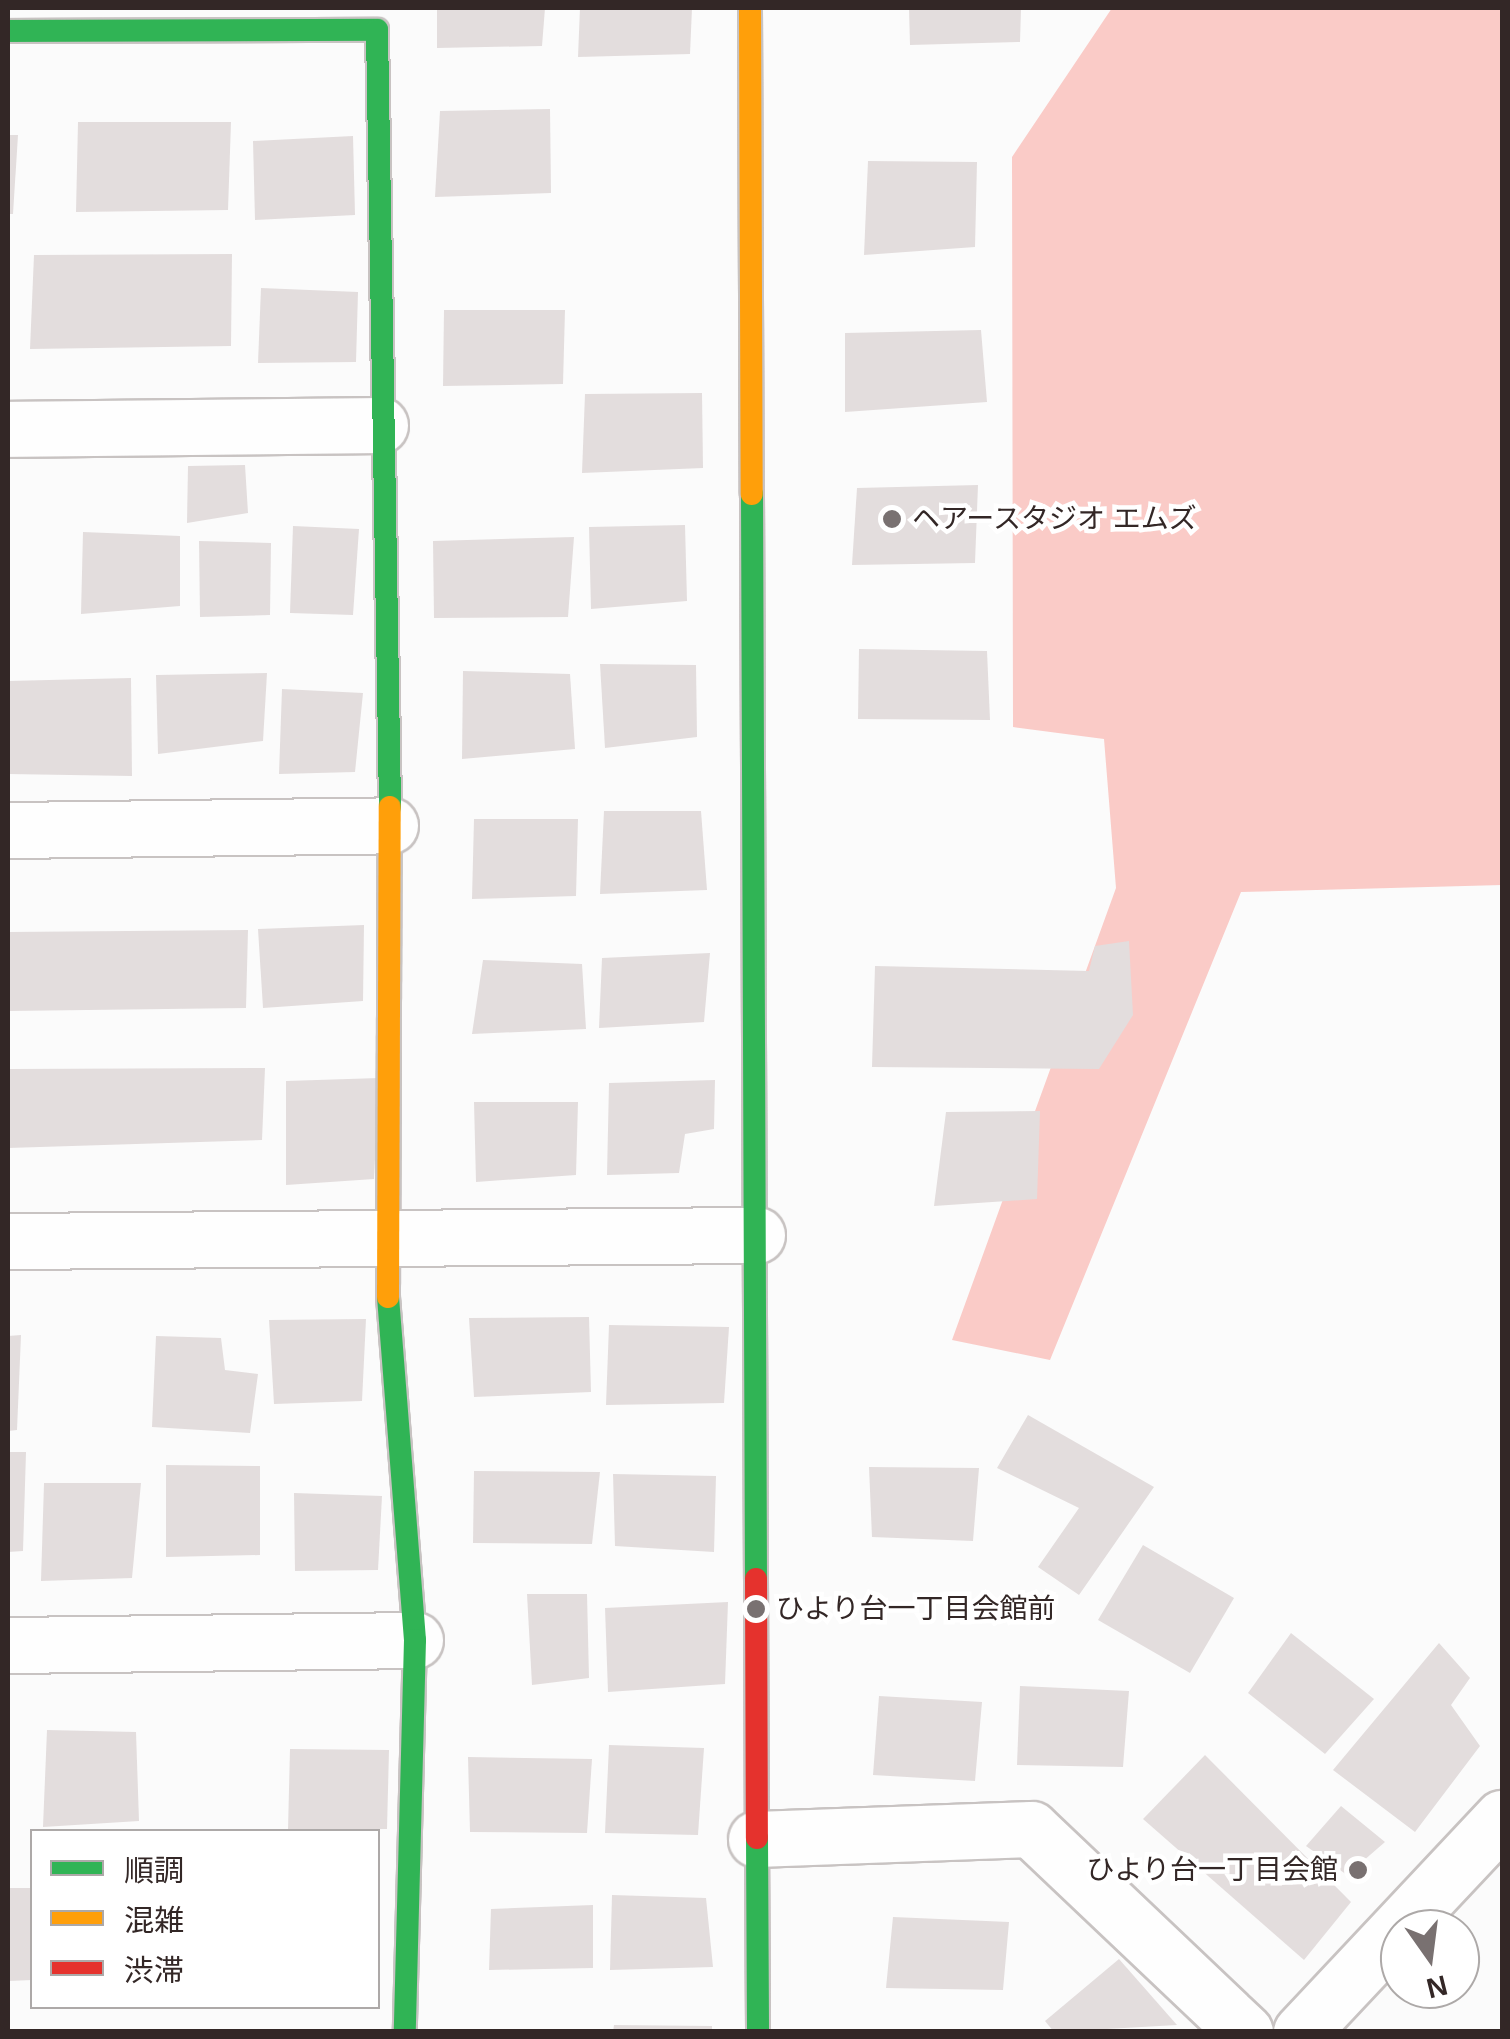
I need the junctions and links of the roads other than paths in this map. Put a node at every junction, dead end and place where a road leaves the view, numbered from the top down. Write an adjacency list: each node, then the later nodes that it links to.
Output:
1 (750, 8): 8 (street)
2 (377, 19): 3 (street); 4 (street)
3 (8, 31)
4 (380, 424): 5 (street); 6 (street)
5 (8, 430)
6 (390, 826): 7 (street); 9 (street)
7 (8, 830)
8 (757, 1235): 9 (street); 14 (street)
9 (384, 1240): 10 (street); 11 (street)
10 (8, 1241)
11 (415, 1640): 12 (street); 15 (street)
12 (8, 1646)
13 (1502, 1818): 18 (street)
14 (756, 1840): 16 (street); 17 (street)
15 (405, 2032)
16 (758, 2032)
17 (1245, 2032)
18 (1301, 2032)

